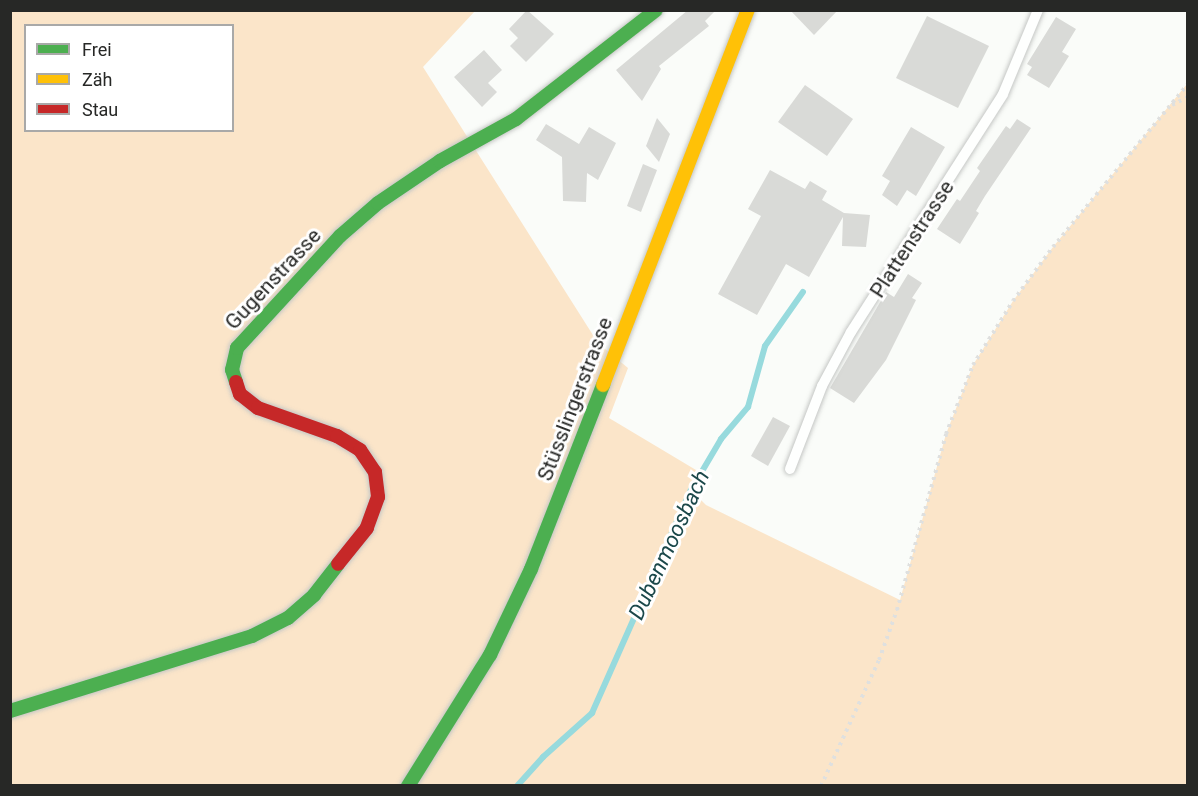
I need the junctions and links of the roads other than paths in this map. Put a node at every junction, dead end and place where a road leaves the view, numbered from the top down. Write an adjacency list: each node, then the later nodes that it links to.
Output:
1 (656, 10): 5 (street, Gugenstrasse)
2 (748, 10): 6 (street, Stüsslingerstrasse)
3 (1038, 10): 4 (lane, Plattenstrasse)
4 (790, 469)
5 (10, 711)
6 (408, 786)

